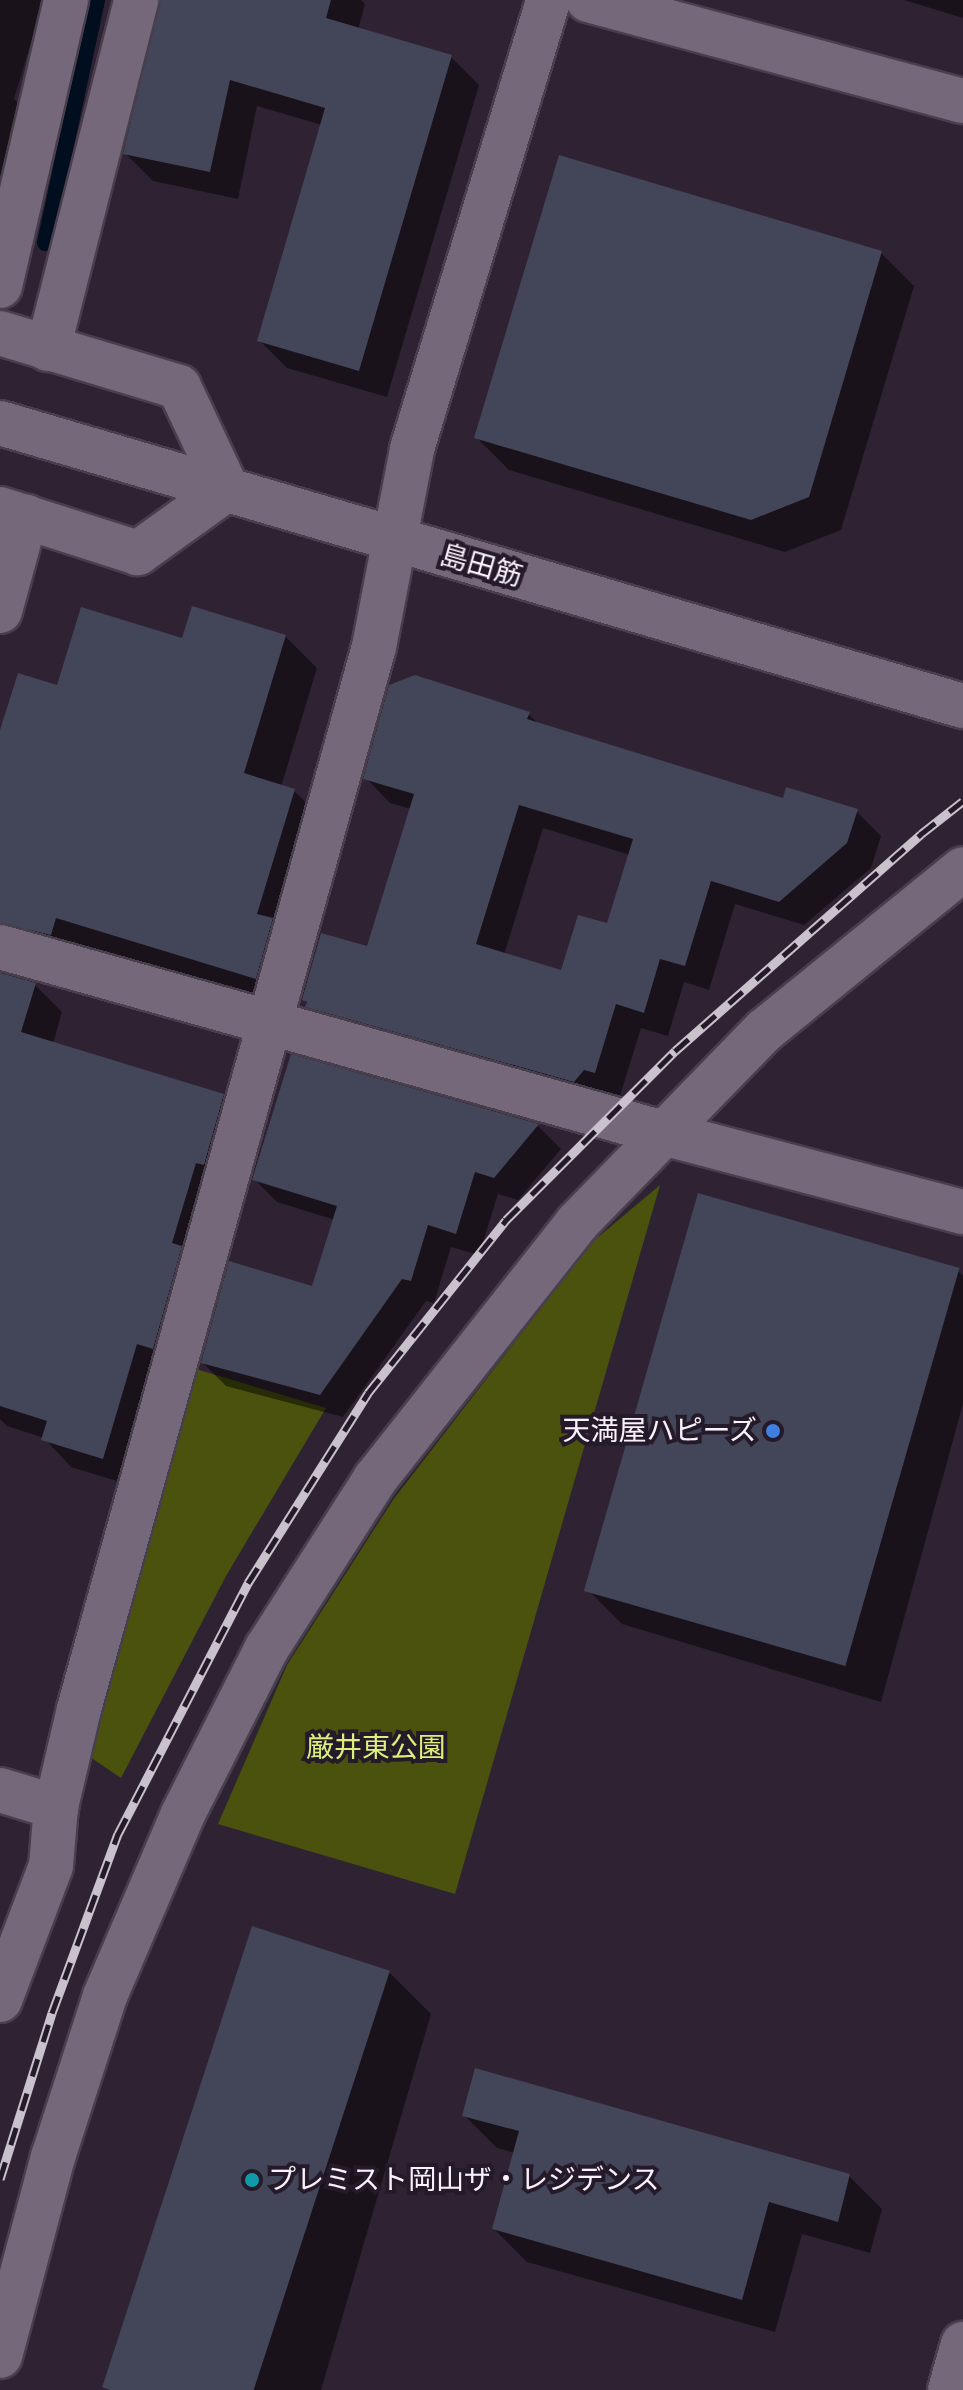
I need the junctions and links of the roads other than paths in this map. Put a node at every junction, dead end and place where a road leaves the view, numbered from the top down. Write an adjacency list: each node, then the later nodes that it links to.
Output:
1 (66, 0): 6 (street)
2 (136, 0): 8 (street)
3 (548, 0): 12 (street)
4 (588, 0): 5 (street)
5 (963, 101)
6 (0, 286)
7 (0, 333): 8 (street)
8 (48, 349): 10 (street)
9 (0, 423): 10 (street, 島田筋)
10 (227, 489): 11 (street); 12 (street, 島田筋)
11 (13, 512): 13 (street)
12 (393, 540): 14 (street, 島田筋); 17 (street)
13 (0, 611)
14 (963, 706)
15 (963, 869): 18 (street)
16 (0, 947): 17 (street)
17 (269, 1022): 18 (street); 21 (street)
18 (667, 1134): 19 (street); 24 (street)
19 (963, 1212)
20 (0, 1790): 21 (street)
21 (56, 1807): 22 (street)
22 (0, 2000)
23 (963, 2344): 25 (street)
24 (0, 2356)
25 (950, 2390)

